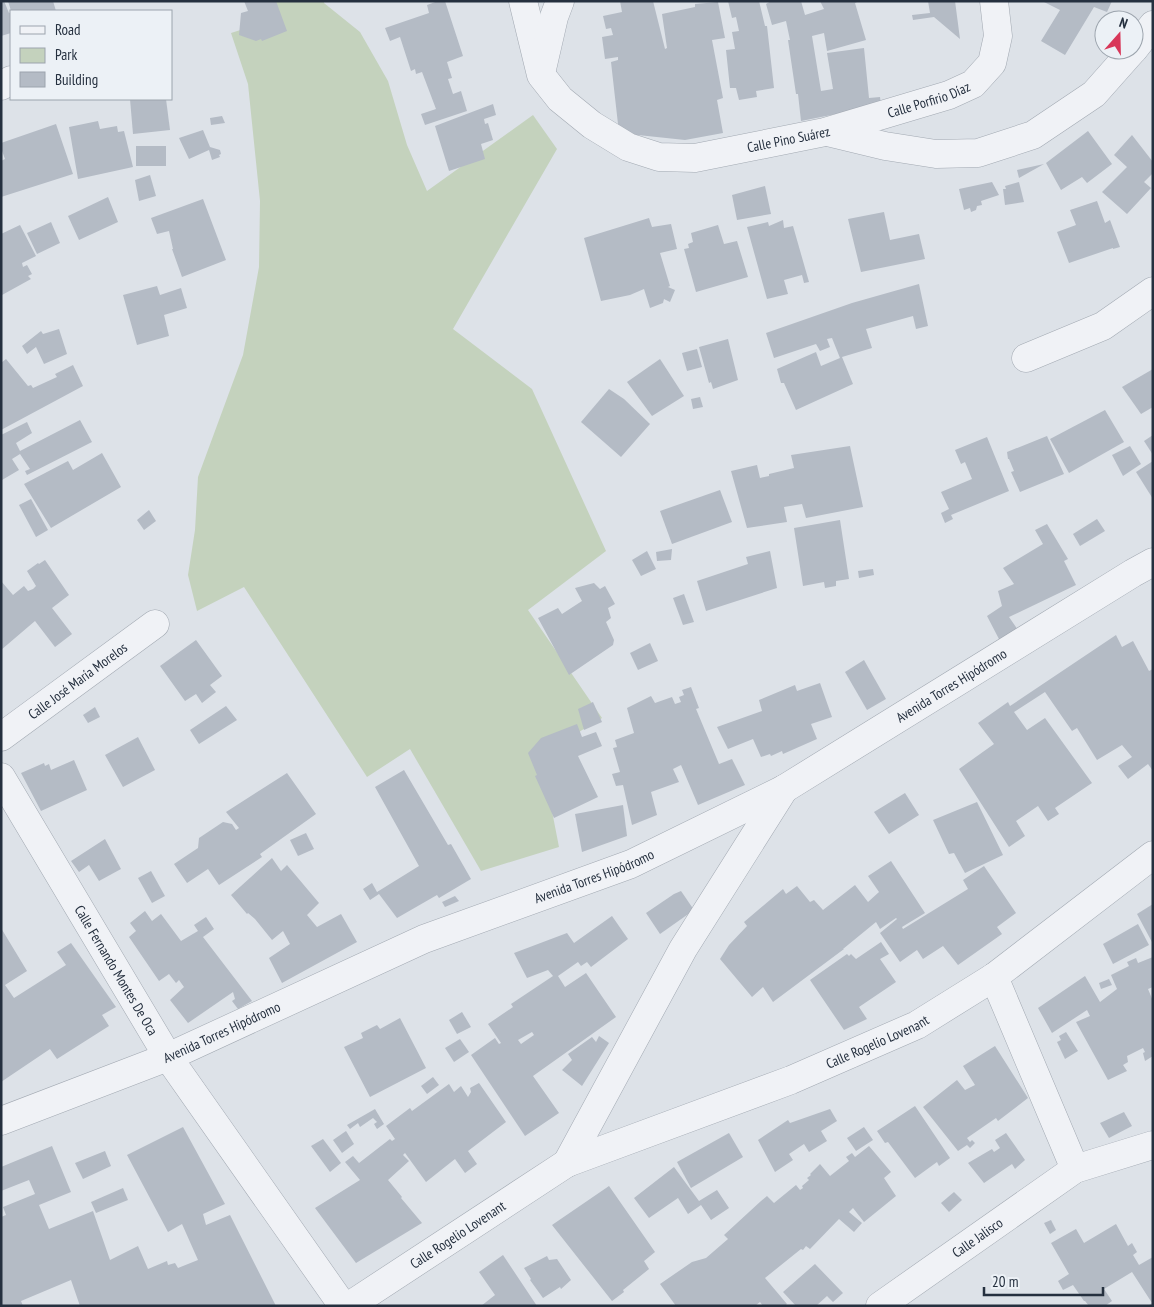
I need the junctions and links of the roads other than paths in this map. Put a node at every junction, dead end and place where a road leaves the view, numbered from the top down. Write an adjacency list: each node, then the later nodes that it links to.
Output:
1 (523, 1): 7 (street, Calle Pino Suárez)
2 (560, 1): 7 (street)
3 (994, 1): 8 (street, Calle Porfirio Díaz)
4 (1153, 25): 5 (street, Calle Pino Suárez)
5 (1144, 36)
6 (1123, 60): 8 (street, Calle Pino Suárez)
7 (541, 75): 8 (street, Calle Pino Suárez)
8 (826, 132)
9 (1153, 291): 10 (street)
10 (1026, 358)
11 (1153, 562): 15 (street, Avenida Torres Hipódromo)
12 (155, 624): 13 (street, Calle José María Morelos)
13 (1, 737)
14 (1, 776): 18 (street, Calle Fernando Montes De Oca)
15 (784, 788): 18 (street, Avenida Torres Hipódromo); 21 (street, Calle Rogelio Lovenant)
16 (1153, 855): 17 (street, Calle Rogelio Lovenant)
17 (994, 977): 21 (street, Calle Rogelio Lovenant); 22 (street)
18 (168, 1057): 19 (street, Avenida Torres Hipódromo); 23 (street, Calle Fernando Montes De Oca)
19 (1, 1121)
20 (1153, 1144): 22 (street, Calle Jalisco)
21 (567, 1163): 24 (street, Calle Rogelio Lovenant)
22 (1075, 1169): 25 (street, Calle Jalisco)
23 (343, 1306)
24 (349, 1306)
25 (880, 1306)

